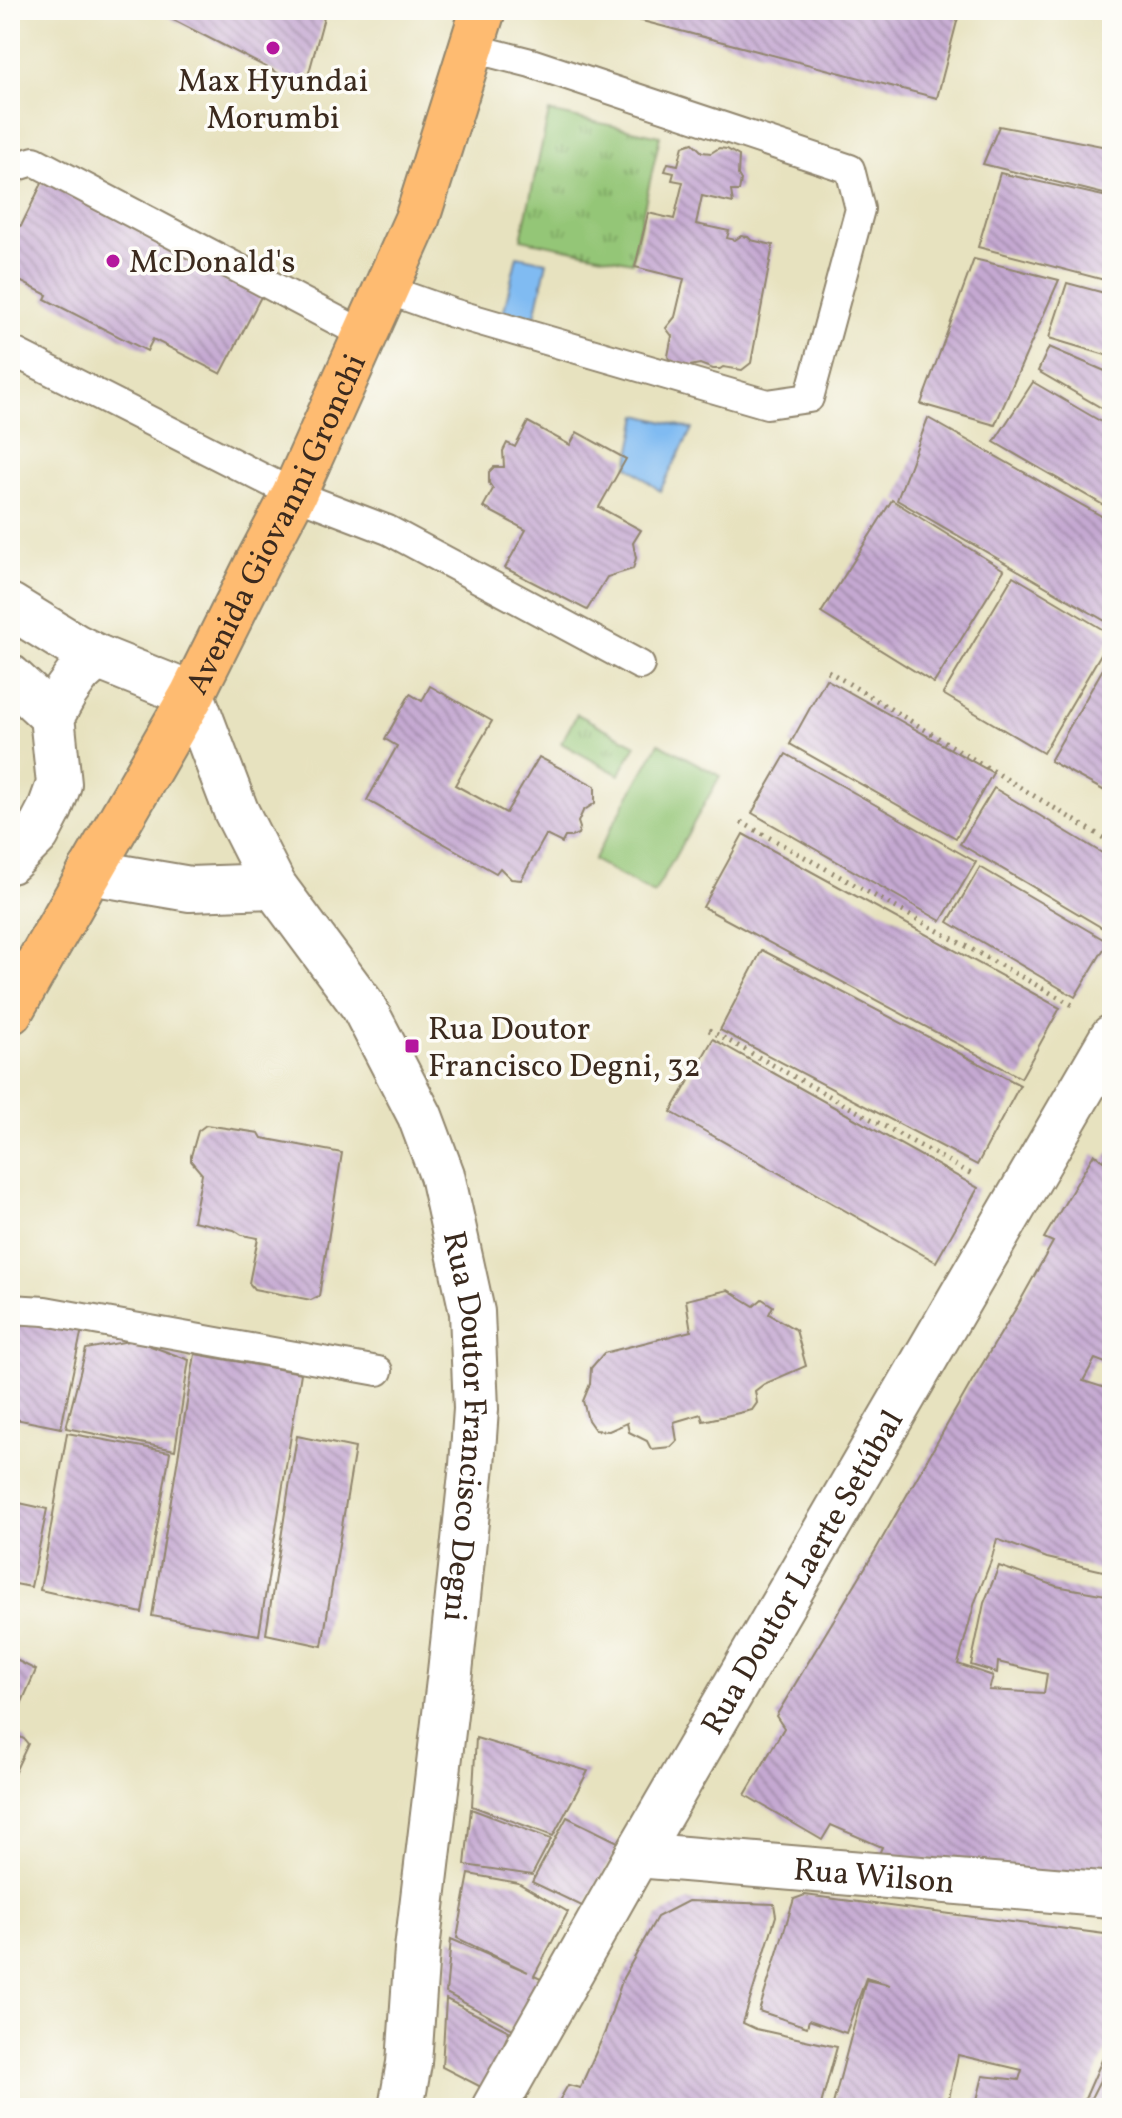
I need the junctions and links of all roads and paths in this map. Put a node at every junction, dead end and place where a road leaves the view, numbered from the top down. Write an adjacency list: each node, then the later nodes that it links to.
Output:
1 (477, 29): 3 (main road, Avenida Giovanni Gronchi); 3 (lane)
2 (10, 172): 4 (lane)
3 (385, 289): 4 (main road, Avenida Giovanni Gronchi)
4 (365, 335): 6 (main road, Avenida Giovanni Gronchi)
5 (10, 350): 6 (lane)
6 (294, 494): 9 (lane); 12 (main road, Avenida Giovanni Gronchi)
7 (10, 606): 8 (street)
8 (97, 657): 12 (street); 13 (street)
9 (640, 665)
10 (828, 671): 15 (path)
11 (10, 677): 13 (street)
12 (192, 695): 17 (main road, Avenida Giovanni Gronchi); 18 (street, Rua Doutor Francisco Degni)
13 (52, 716): 16 (street)
14 (741, 822): 21 (path)
15 (1112, 843)
16 (10, 861)
17 (90, 872): 18 (street); 19 (main road, Avenida Giovanni Gronchi)
18 (274, 886): 27 (street, Rua Doutor Francisco Degni)
19 (10, 1012)
20 (709, 1030): 22 (path)
21 (1103, 1041): 22 (street, Rua Doutor Laerte Setúbal)
22 (1018, 1199): 25 (street, Rua Doutor Laerte Setúbal)
23 (10, 1309): 24 (lane)
24 (378, 1371)
25 (637, 1855): 26 (street, Rua Wilson); 28 (street, Rua Doutor Laerte Setúbal)
26 (1112, 1895)
27 (401, 2108)
28 (494, 2108)

